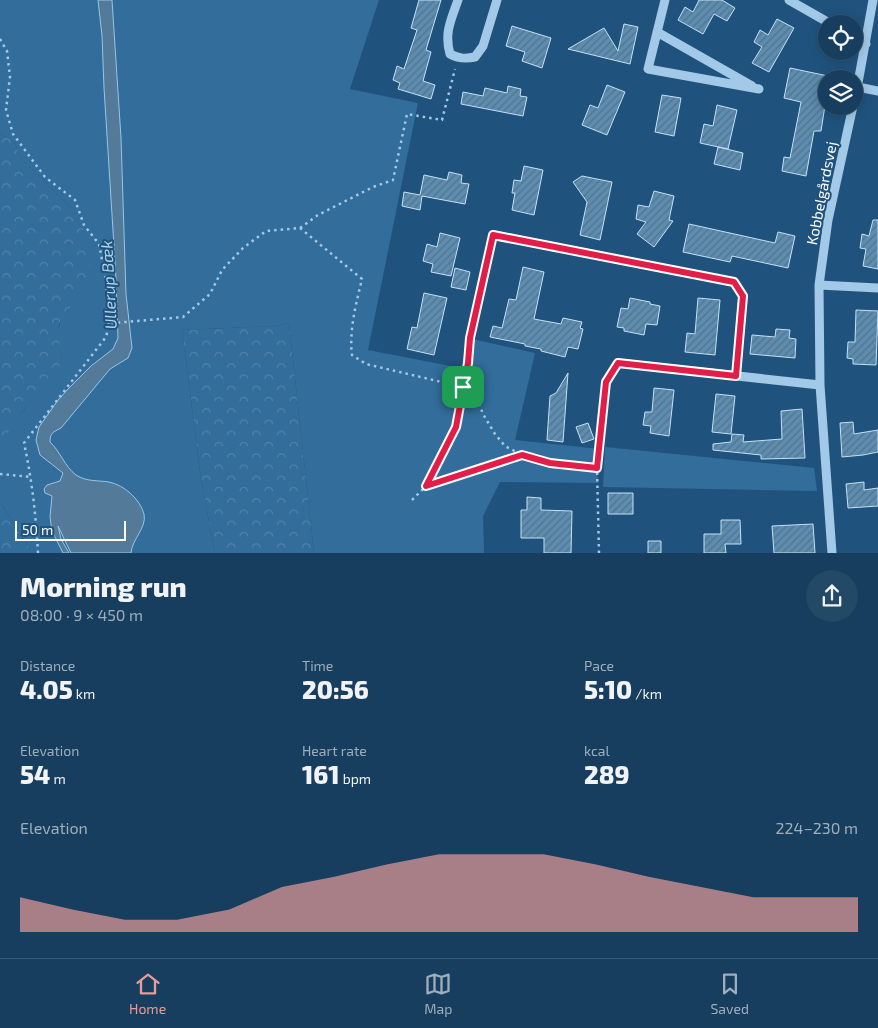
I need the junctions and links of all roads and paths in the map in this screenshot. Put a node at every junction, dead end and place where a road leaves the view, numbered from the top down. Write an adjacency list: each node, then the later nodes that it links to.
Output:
1 (458, 0): 11 (street)
2 (497, 0): 11 (street)
3 (665, 0): 7 (street)
4 (789, 0): 6 (street)
5 (873, 0): 10 (street, Kobbelgårdsvej)
6 (818, 17)
7 (657, 32): 7 (street)
8 (0, 40): 20 (path)
9 (863, 42): 10 (street)
10 (866, 44): 12 (street, Kobbelgårdsvej)
11 (458, 58): 16 (path)
12 (861, 70)
13 (863, 88): 14 (street)
14 (878, 90)
15 (852, 115): 18 (street, Kobbelgårdsvej)
16 (300, 228): 20 (path); 25 (path)
17 (493, 235): 21 (path); 23 (street)
18 (819, 285): 19 (street); 24 (street, Kobbelgårdsvej)
19 (878, 288)
20 (109, 325): 29 (path)
21 (468, 363): 25 (path); 26 (path)
22 (618, 363): 23 (street); 27 (path)
23 (736, 376): 24 (street)
24 (820, 385): 34 (street, Kobbelgårdsvej)
25 (463, 387): 30 (path)
26 (522, 455): 27 (path); 30 (path)
27 (597, 468): 33 (path)
28 (0, 474): 29 (path)
29 (31, 477): 32 (path)
30 (426, 486): 31 (path)
31 (412, 500)
32 (38, 553)
33 (599, 553)
34 (832, 553)

